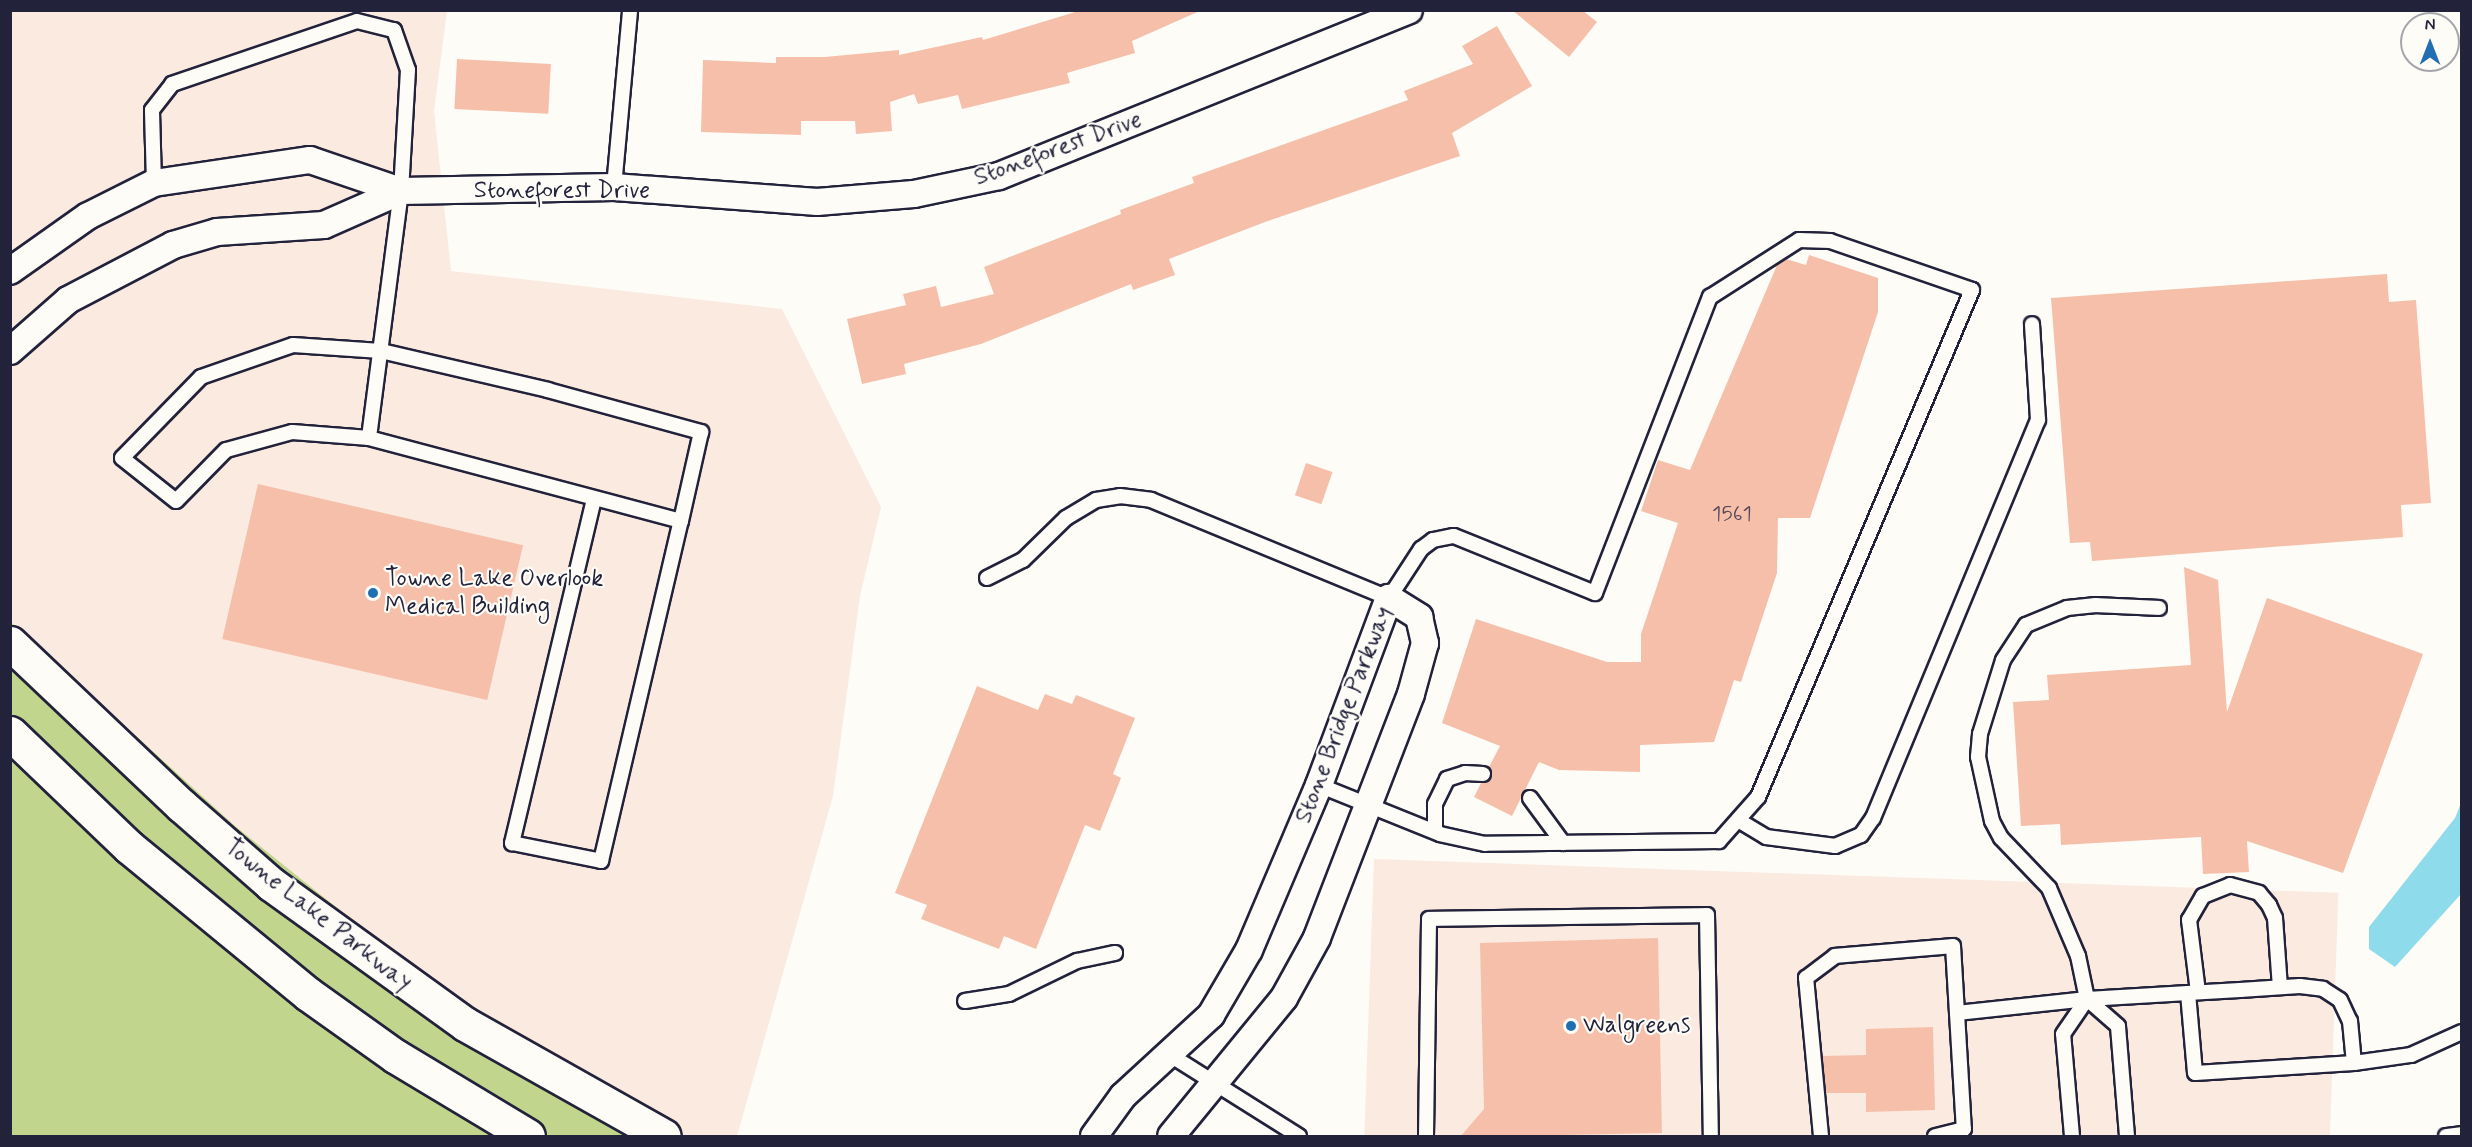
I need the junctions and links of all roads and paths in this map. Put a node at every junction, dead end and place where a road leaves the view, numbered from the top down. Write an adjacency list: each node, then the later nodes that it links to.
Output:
1 (630, 10): 4 (lane)
2 (1409, 10): 4 (street, Stoneforest Drive)
3 (154, 183): 5 (street, Stoneforest Drive); 5 (lane); 6 (street, Stoneforest Drive)
4 (614, 187): 5 (street, Stoneforest Drive)
5 (401, 191): 8 (street, Stoneforest Drive); 9 (lane)
6 (10, 271)
7 (2031, 324): 22 (lane)
8 (10, 351)
9 (381, 351): 10 (lane); 10 (lane); 12 (lane)
10 (369, 438): 11 (lane)
11 (594, 499): 12 (lane); 12 (lane)
12 (681, 521)
13 (987, 578): 14 (lane)
14 (1389, 598): 19 (street, Stone Bridge Parkway); 21 (street, Stone Bridge Parkway); 22 (lane)
15 (2160, 608): 28 (lane)
16 (10, 643): 37 (main road, Towne Lake Parkway)
17 (10, 733): 36 (main road)
18 (1483, 774): 23 (lane)
19 (1319, 785): 21 (lane); 32 (street, Stone Bridge Parkway)
20 (1530, 798): 24 (lane)
21 (1368, 805): 23 (lane); 34 (street, Stone Bridge Parkway)
22 (1738, 820): 24 (lane)
23 (1435, 831): 24 (lane)
24 (1563, 843)
25 (1115, 953): 29 (lane)
26 (2280, 987): 27 (lane); 27 (lane); 33 (lane)
27 (2193, 993): 28 (lane); 33 (lane)
28 (2087, 999): 30 (lane); 45 (lane); 46 (lane)
29 (965, 1002)
30 (1957, 1013): 43 (lane); 44 (lane)
31 (2462, 1032): 33 (lane)
32 (1167, 1053): 34 (lane); 38 (street, Stone Bridge Parkway)
33 (2354, 1063)
34 (1217, 1084): 39 (street, Stone Bridge Parkway); 40 (lane)
35 (2462, 1134): 47 (lane)
36 (528, 1137)
37 (664, 1137)
38 (1094, 1137)
39 (1171, 1137)
40 (1299, 1137)
41 (1426, 1137): 42 (lane)
42 (1711, 1137)
43 (1821, 1137)
44 (1935, 1137)
45 (2072, 1137)
46 (2127, 1137)
47 (2446, 1137)

